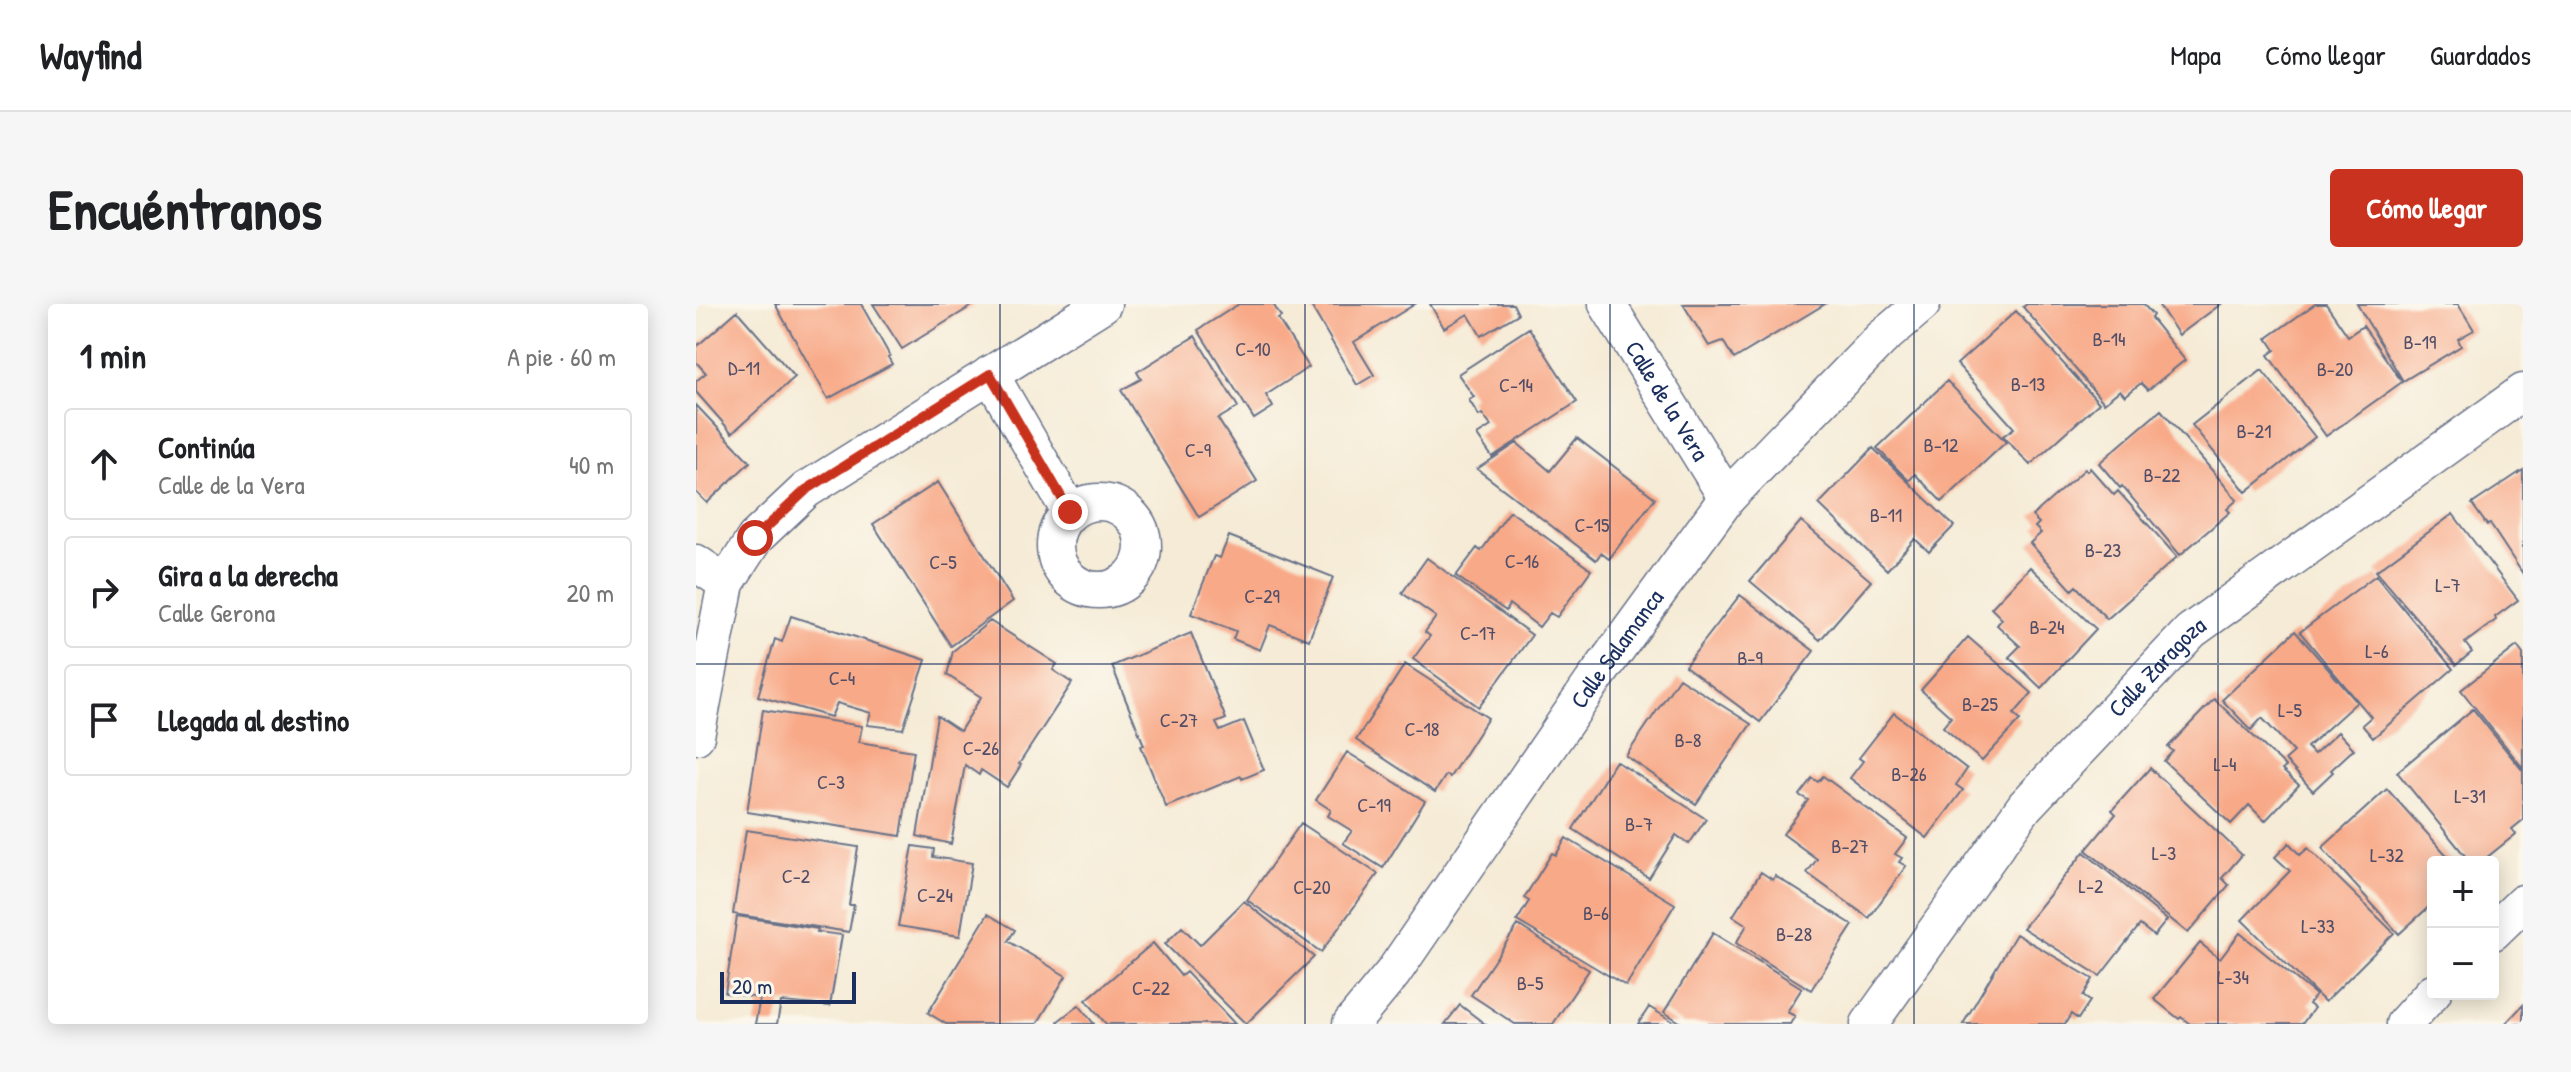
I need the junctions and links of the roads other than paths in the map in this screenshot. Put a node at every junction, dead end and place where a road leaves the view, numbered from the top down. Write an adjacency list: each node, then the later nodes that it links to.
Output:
1 (1103, 304): 4 (street)
2 (1607, 304): 6 (street, Calle de la Vera)
3 (1922, 304): 6 (street, Calle Salamanca)
4 (990, 374): 7 (street); 9 (street)
5 (2523, 392): 15 (street, Calle Zaragoza)
6 (1727, 498): 14 (street, Calle Salamanca)
7 (1070, 512)
8 (696, 563): 9 (street)
9 (726, 583): 10 (street)
10 (696, 736)
11 (2523, 903): 12 (street)
12 (2497, 928)
13 (2427, 999): 16 (street)
14 (1351, 1024)
15 (1869, 1024)
16 (2404, 1024)

